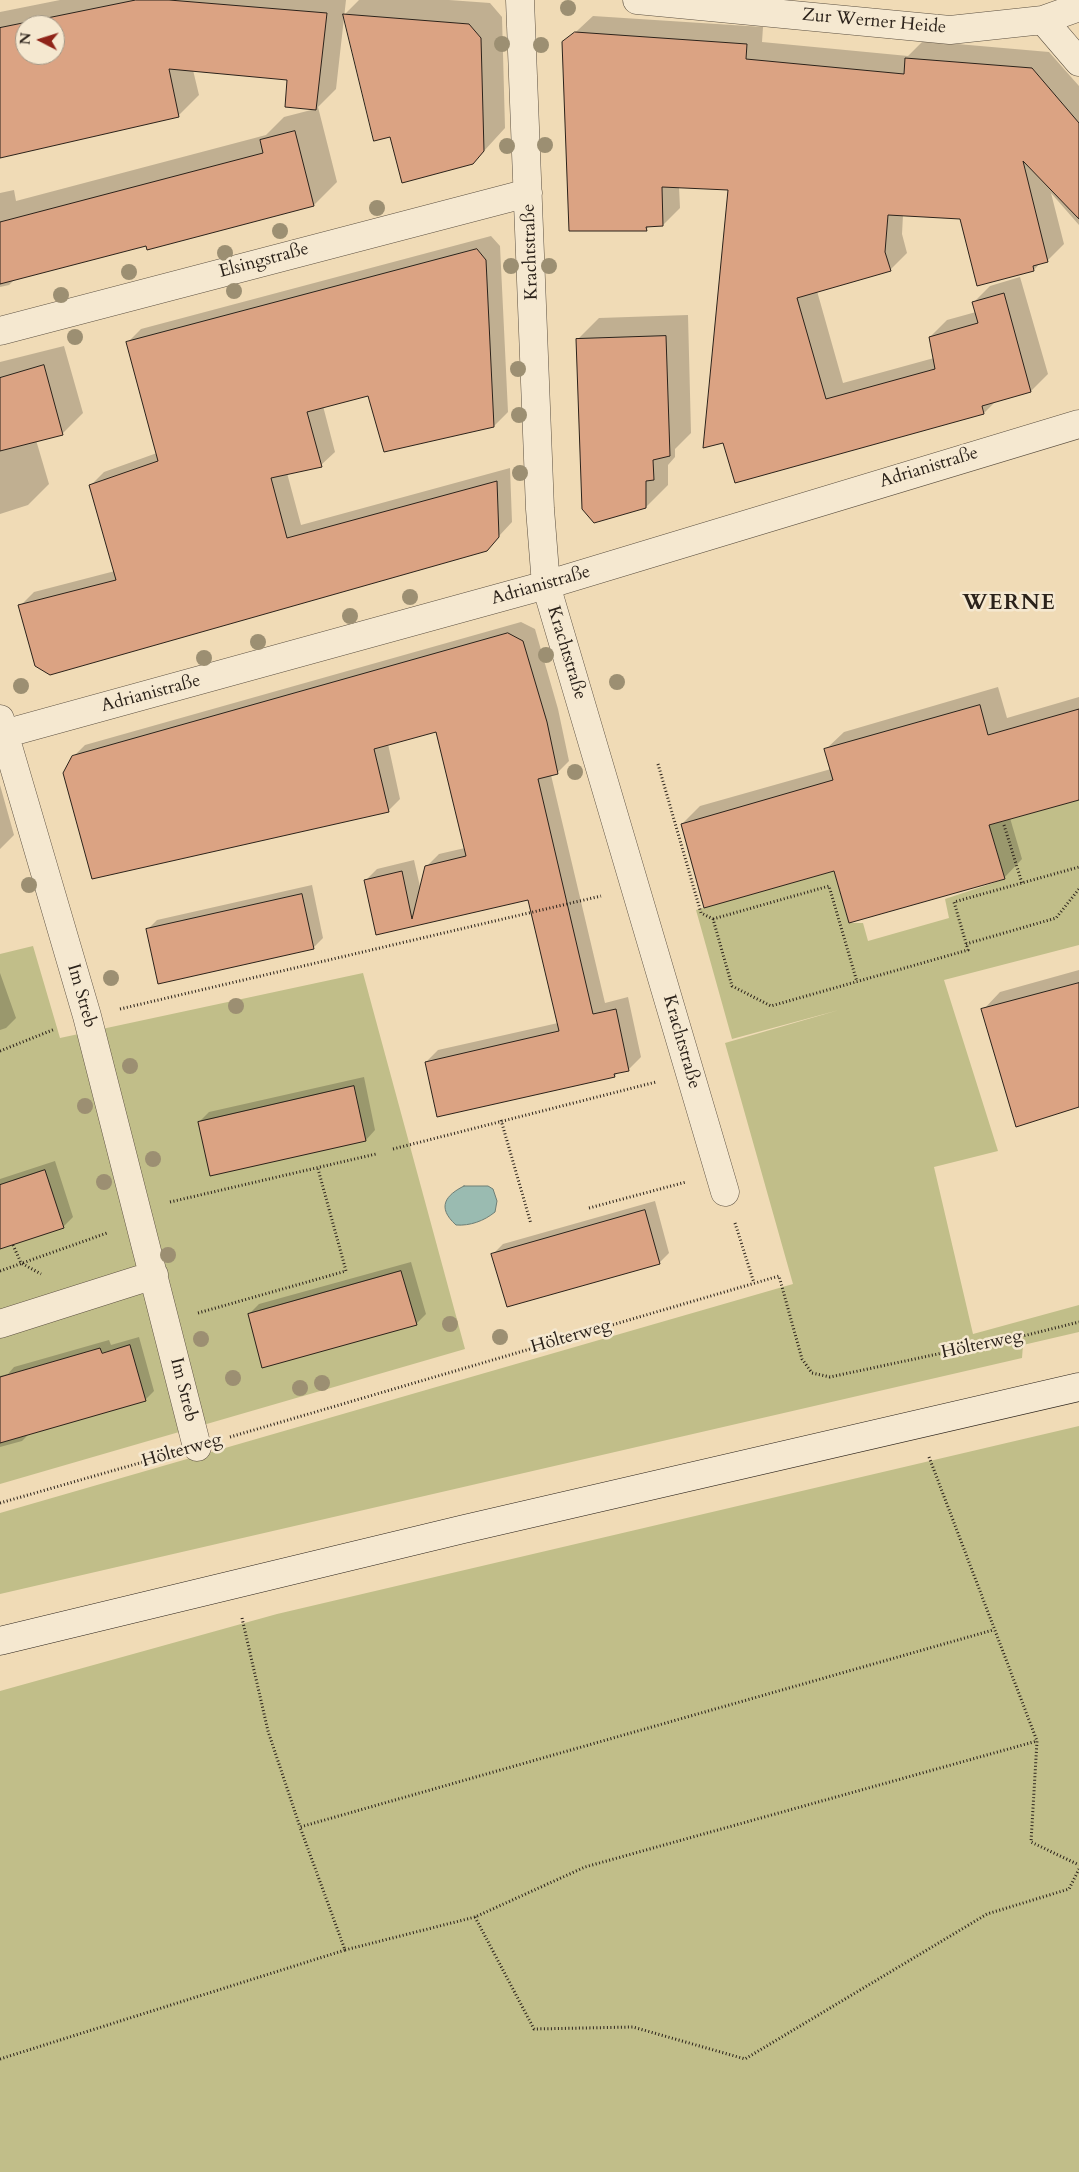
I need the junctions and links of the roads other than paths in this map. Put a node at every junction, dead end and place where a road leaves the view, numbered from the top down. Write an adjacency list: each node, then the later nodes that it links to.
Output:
1 (520, 0): 6 (street, Krachtstraße)
2 (636, 0): 4 (street, Zur Werner Heide)
3 (1079, 7): 4 (street, Zur Werner Heide)
4 (1043, 20): 5 (street)
5 (1079, 62)
6 (528, 192): 7 (street, Elsingstraße); 9 (street, Krachtstraße)
7 (0, 331)
8 (1079, 424): 9 (street, Adrianistraße)
9 (546, 586): 10 (street, Adrianistraße); 11 (street, Krachtstraße)
10 (1, 730): 12 (street, Im Streb)
11 (725, 1192)
12 (154, 1275): 13 (street); 15 (street, Im Streb)
13 (0, 1324)
14 (1079, 1387): 16 (street)
15 (197, 1447)
16 (0, 1641)

